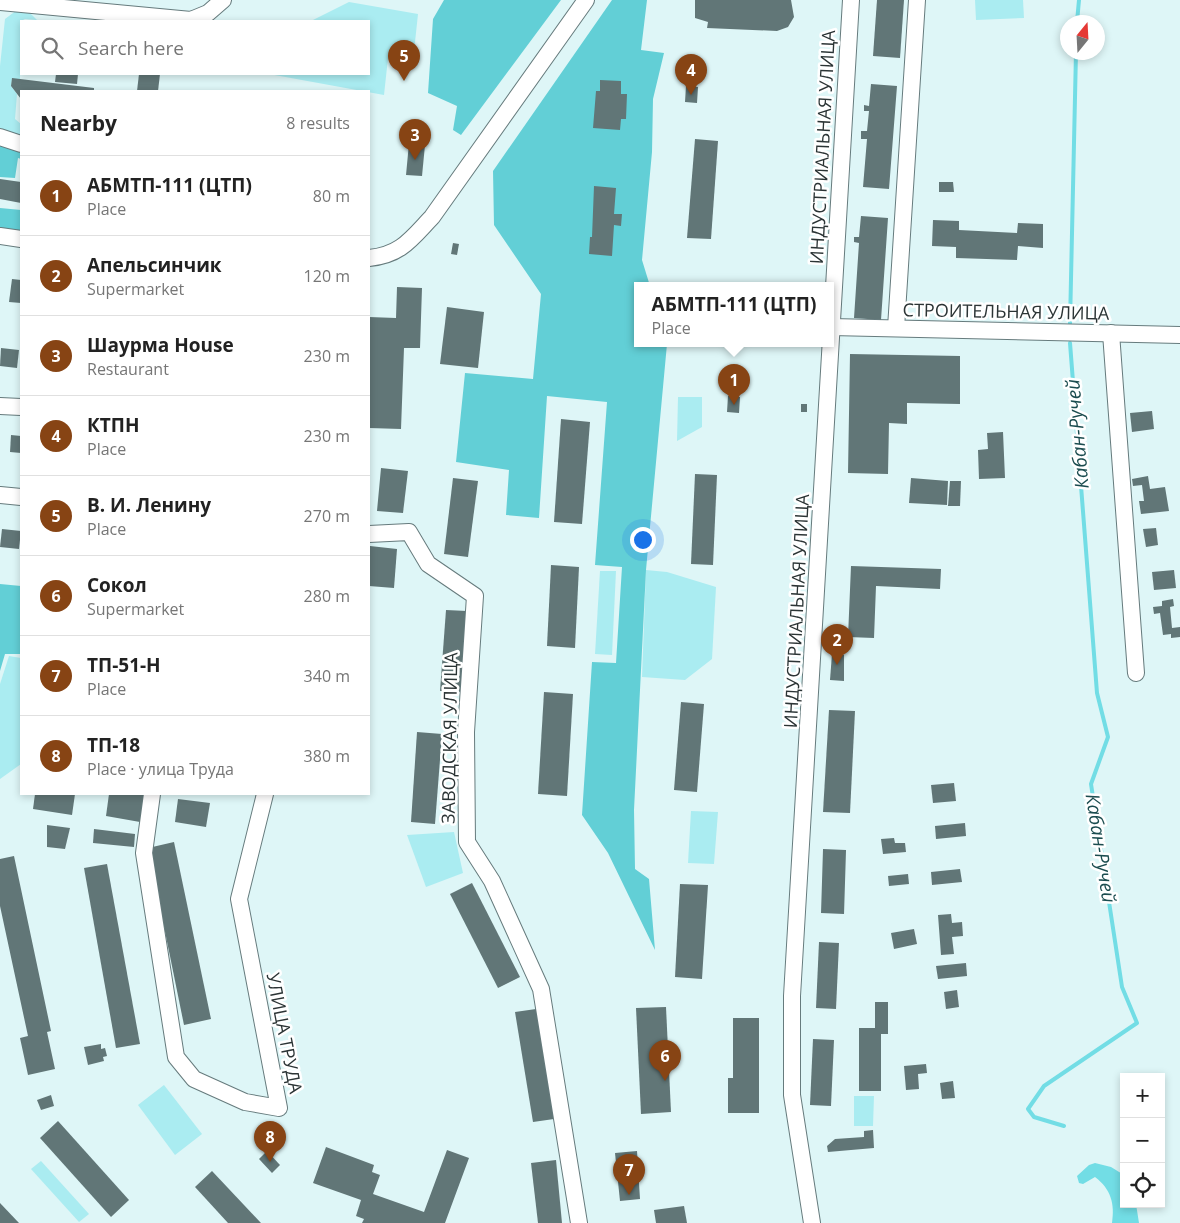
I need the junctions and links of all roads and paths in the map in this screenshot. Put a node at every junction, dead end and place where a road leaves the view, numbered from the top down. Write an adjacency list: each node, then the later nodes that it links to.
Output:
1 (223, 0): 5 (street)
2 (586, 0): 10 (street)
3 (851, 0): 11 (street, ИНДУСТРИАЛЬНАЯ УЛИЦА)
4 (917, 0): 13 (street)
5 (0, 2)
6 (0, 137): 7 (street)
7 (20, 144)
8 (0, 236): 9 (street)
9 (20, 239)
10 (370, 258)
11 (834, 282)
12 (834, 327): 13 (street, СТРОИТЕЛЬНАЯ УЛИЦА)
13 (896, 328): 14 (street, СТРОИТЕЛЬНАЯ УЛИЦА)
14 (1111, 333): 15 (street, СТРОИТЕЛЬНАЯ УЛИЦА); 22 (street)
15 (1180, 335)
16 (830, 347): 26 (street, ИНДУСТРИАЛЬНАЯ УЛИЦА)
17 (0, 406): 18 (street)
18 (20, 407)
19 (0, 495): 20 (street)
20 (20, 497)
21 (370, 534): 25 (street, ЗАВОДСКАЯ УЛИЦА)
22 (1136, 673)
23 (152, 795): 24 (street, УЛИЦА ТРУДА)
24 (265, 795)
25 (579, 1223)
26 (812, 1223)

